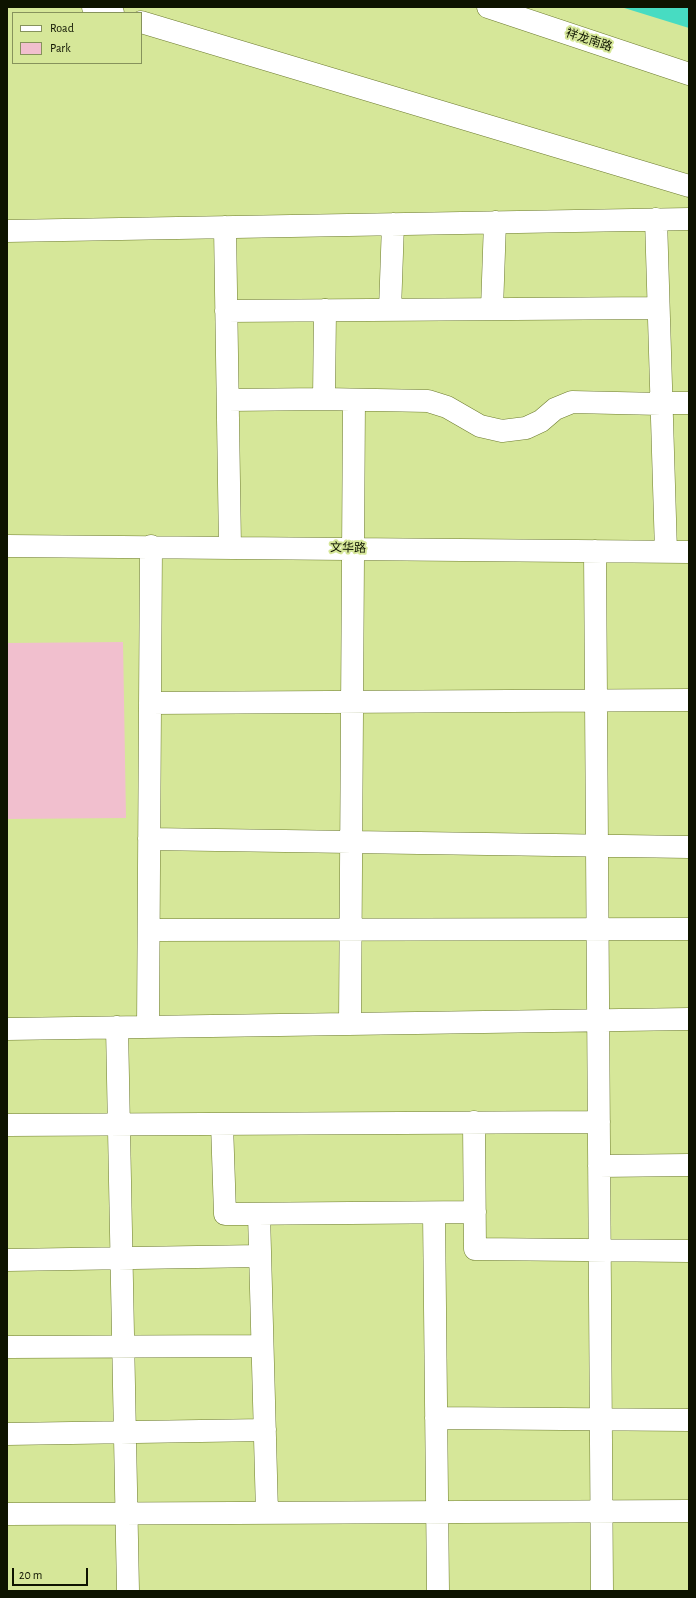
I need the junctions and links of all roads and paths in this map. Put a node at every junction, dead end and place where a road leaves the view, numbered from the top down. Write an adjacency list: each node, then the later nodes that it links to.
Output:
1 (93, 7): 3 (street)
2 (488, 7): 5 (street, 祥龙南路)
3 (110, 12)
4 (142, 22): 6 (street)
5 (689, 74)
6 (689, 186)
7 (656, 219): 8 (street); 9 (street); 13 (street)
8 (689, 219)
9 (495, 222): 10 (street); 14 (street)
10 (393, 224): 11 (street); 16 (street)
11 (225, 227): 12 (street); 17 (street)
12 (7, 231)
13 (658, 308): 14 (street); 22 (street)
14 (492, 309): 16 (street)
15 (326, 310): 16 (street); 17 (street); 18 (street)
16 (390, 310)
17 (226, 311): 19 (street)
18 (324, 399): 19 (street); 20 (street)
19 (228, 400): 25 (street)
20 (354, 400): 22 (street); 26 (street)
21 (689, 403): 22 (street)
22 (661, 404): 28 (street)
23 (7, 546): 24 (street, 文华路)
24 (151, 546): 25 (street, 文华路); 33 (street)
25 (230, 547): 26 (street, 文华路)
26 (353, 548): 27 (street, 文华路); 32 (street)
27 (595, 551): 28 (street, 文华路); 30 (street)
28 (666, 552): 29 (street, 文华路)
29 (689, 552)
30 (596, 700): 31 (street); 32 (street); 36 (street)
31 (689, 700)
32 (352, 702): 33 (street); 35 (street)
33 (150, 703): 34 (street)
34 (149, 839): 35 (street); 40 (street)
35 (351, 842): 36 (street); 41 (street)
36 (597, 845): 37 (street); 38 (street)
37 (689, 847)
38 (597, 929): 39 (street); 41 (street); 43 (street)
39 (689, 929)
40 (149, 930): 41 (street); 46 (street)
41 (350, 930): 44 (street)
42 (689, 1019): 43 (street)
43 (598, 1020): 44 (street); 49 (street)
44 (350, 1024): 46 (street)
45 (118, 1027): 46 (street); 47 (street); 50 (street)
46 (148, 1027)
47 (7, 1029)
48 (474, 1122): 49 (street); 51 (street); 55 (street)
49 (599, 1122): 54 (street)
50 (119, 1124): 51 (street); 52 (street); 61 (street)
51 (222, 1124): 57 (street)
52 (7, 1125)
53 (689, 1164): 54 (street)
54 (599, 1166): 58 (street)
55 (475, 1212): 56 (street); 58 (street)
56 (434, 1213): 57 (street); 66 (street)
57 (259, 1214): 60 (street)
58 (600, 1250): 59 (street); 67 (street)
59 (689, 1251)
60 (260, 1256): 61 (street); 64 (street)
61 (122, 1258): 62 (street); 63 (street)
62 (7, 1260)
63 (124, 1346): 64 (street); 65 (street); 70 (street)
64 (262, 1346): 69 (street)
65 (7, 1347)
66 (436, 1418): 67 (street); 74 (street)
67 (602, 1419): 68 (street); 72 (street)
68 (689, 1420)
69 (265, 1430): 70 (street); 76 (street)
70 (125, 1432): 71 (street); 75 (street)
71 (7, 1434)
72 (602, 1511): 73 (street); 74 (street); 80 (street)
73 (689, 1511)
74 (437, 1512): 76 (street); 79 (street)
75 (126, 1513): 76 (street); 77 (street); 78 (street)
76 (266, 1513)
77 (7, 1514)
78 (128, 1591)
79 (438, 1591)
80 (602, 1591)

